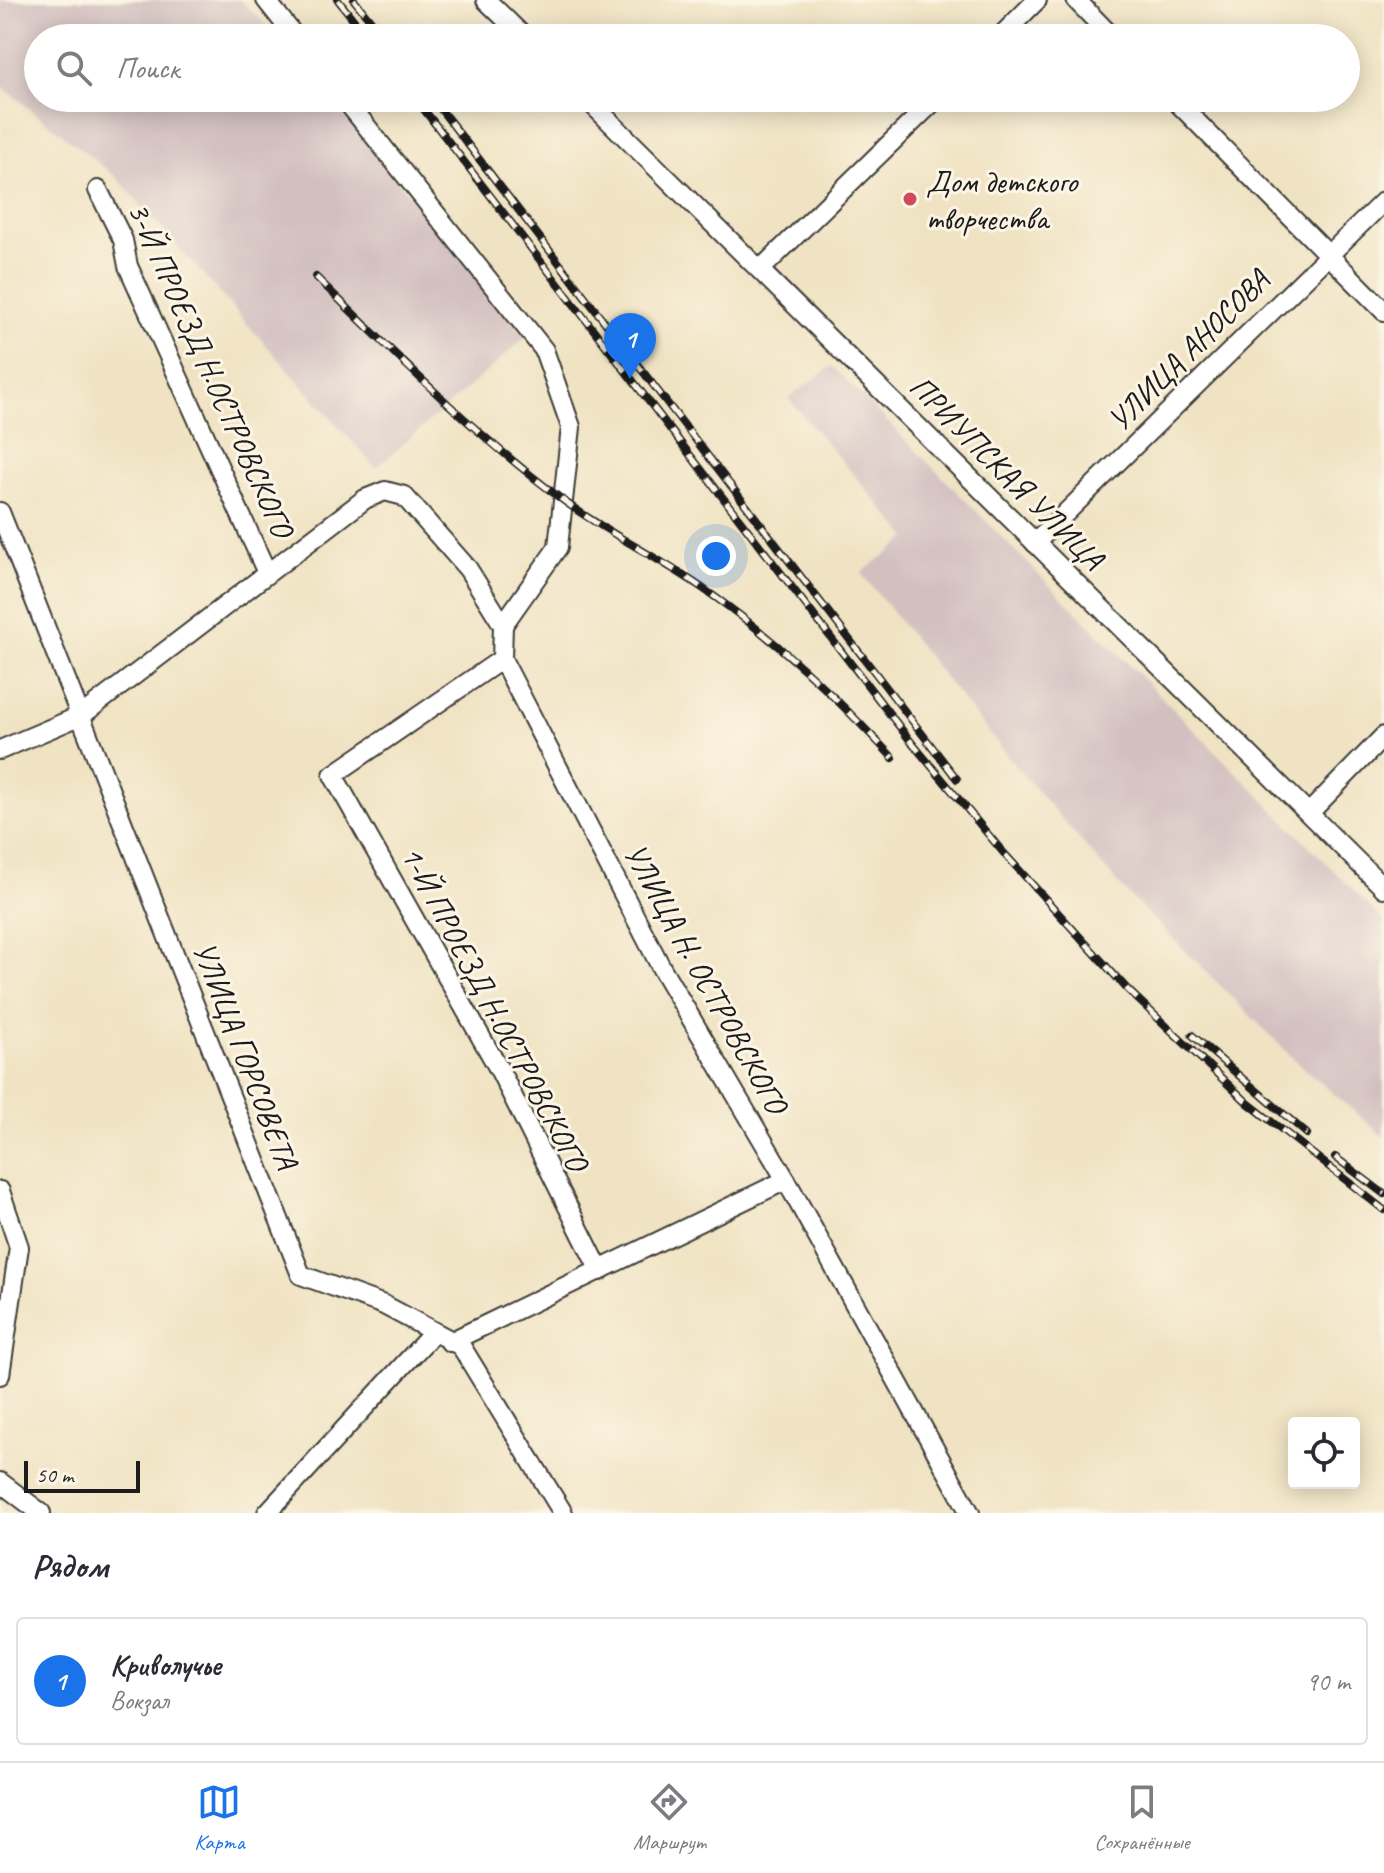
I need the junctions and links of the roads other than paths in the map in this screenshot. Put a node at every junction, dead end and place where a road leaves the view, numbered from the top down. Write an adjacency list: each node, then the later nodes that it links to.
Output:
1 (266, 0): 5 (street)
2 (486, 0): 6 (street)
3 (1037, 0): 7 (street)
4 (1076, 0): 8 (street)
5 (285, 24)
6 (511, 24)
7 (1013, 24)
8 (1099, 24)
9 (355, 112): 21 (street)
10 (600, 112): 16 (street, ПРИУПСКАЯ УЛИЦА)
11 (923, 112): 16 (street)
12 (1187, 112): 15 (street)
13 (98, 190): 20 (street, 3-Й ПРОЕЗД Н.ОСТРОВСКОГО)
14 (1384, 201): 15 (street, УЛИЦА АНОСОВА)
15 (1328, 253): 17 (street); 19 (street, УЛИЦА АНОСОВА)
16 (761, 269): 19 (street, ПРИУПСКАЯ УЛИЦА)
17 (1384, 311)
18 (0, 512): 23 (street, УЛИЦА ГОРСОВЕТА)
19 (1035, 543): 26 (street, ПРИУПСКАЯ УЛИЦА)
20 (267, 573): 21 (street); 23 (street)
21 (503, 625): 22 (street, УЛИЦА Н. ОСТРОВСКОГО)
22 (502, 659): 28 (street, УЛИЦА Н. ОСТРОВСКОГО); 30 (street, 1-Й ПРОЕЗД Н.ОСТРОВСКОГО)
23 (82, 715): 25 (street); 31 (street, УЛИЦА ГОРСОВЕТА)
24 (1384, 736): 26 (street)
25 (0, 750)
26 (1309, 813): 27 (street, ПРИУПСКАЯ УЛИЦА)
27 (1384, 888)
28 (786, 1180): 30 (street); 38 (street, УЛИЦА Н. ОСТРОВСКОГО)
29 (0, 1191): 33 (street)
30 (600, 1271): 32 (street)
31 (432, 1334): 32 (street, УЛИЦА ГОРСОВЕТА); 36 (street)
32 (450, 1342): 37 (street, УЛИЦА ГОРСОВЕТА)
33 (0, 1375)
34 (0, 1482): 35 (street)
35 (41, 1513)
36 (267, 1513)
37 (563, 1513)
38 (970, 1513)

